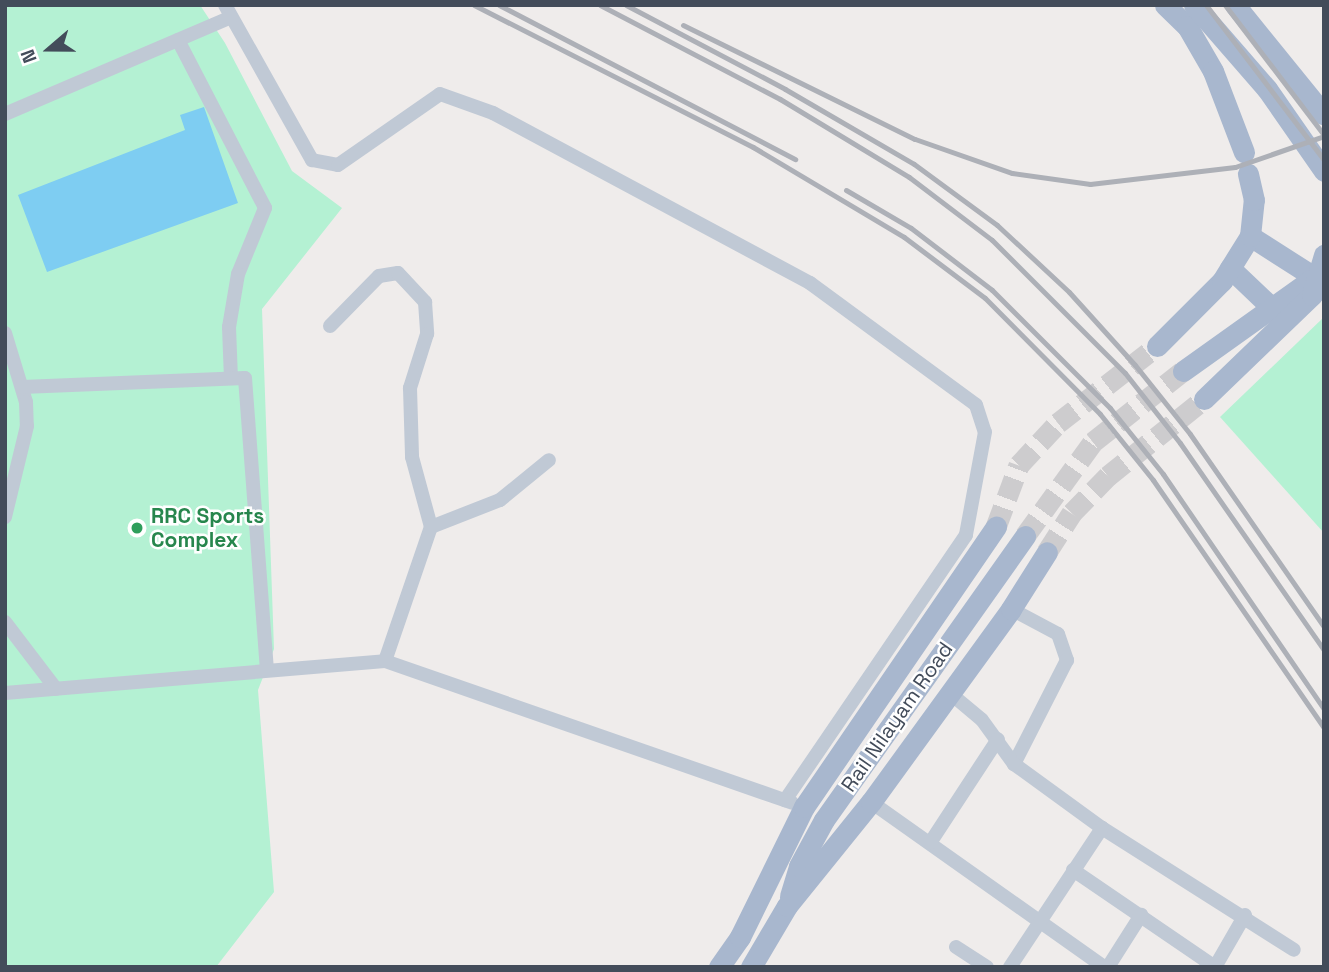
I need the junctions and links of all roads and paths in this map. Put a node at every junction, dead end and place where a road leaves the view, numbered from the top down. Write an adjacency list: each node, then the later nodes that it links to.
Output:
1 (1165, 5): 8 (main road)
2 (1194, 5): 9 (main road)
3 (1235, 5): 7 (main road)
4 (228, 11): 5 (street); 39 (street)
5 (178, 40): 6 (street); 20 (street)
6 (5, 114)
7 (1324, 114)
8 (1244, 152)
9 (1321, 165)
10 (1248, 174): 11 (main road)
11 (1250, 236): 13 (main road); 14 (main road)
12 (1324, 255): 14 (main road)
13 (1230, 268): 15 (main road); 18 (main road)
14 (1319, 274): 15 (main road); 22 (main road)
15 (1271, 307): 19 (main road)
16 (330, 326): 25 (street)
17 (5, 333): 21 (street)
18 (1157, 346)
19 (1183, 371)
20 (232, 379): 21 (street); 32 (street)
21 (22, 387): 24 (street)
22 (1204, 399)
23 (549, 460): 25 (street)
24 (5, 517)
25 (431, 527): 31 (street)
26 (996, 527): 39 (main road)
27 (1024, 536): 43 (main road, Rail Nilayam Road)
28 (1047, 552): 29 (main road, Rail Nilayam Road)
29 (1012, 609): 35 (main road, Rail Nilayam Road); 37 (street)
30 (5, 622): 33 (street)
31 (385, 661): 32 (street); 39 (street)
32 (267, 669): 33 (street)
33 (56, 689): 34 (street)
34 (5, 693)
35 (951, 694): 36 (street); 38 (main road, Rail Nilayam Road)
36 (998, 738): 37 (street); 41 (street)
37 (1014, 764): 40 (street)
38 (871, 802): 41 (street); 43 (main road, Rail Nilayam Road)
39 (794, 804): 49 (main road)
40 (1102, 828): 42 (street); 45 (street)
41 (930, 843): 46 (street)
42 (1073, 870): 44 (street); 46 (street)
43 (787, 906): 50 (main road, Rail Nilayam Road)
44 (1141, 915): 45 (street); 53 (street)
45 (1245, 915): 48 (street)
46 (1039, 924): 52 (street); 53 (street)
47 (956, 947): 51 (street)
48 (1294, 950)
49 (719, 967)
50 (751, 967)
51 (987, 967)
52 (1010, 967)
53 (1106, 967)

